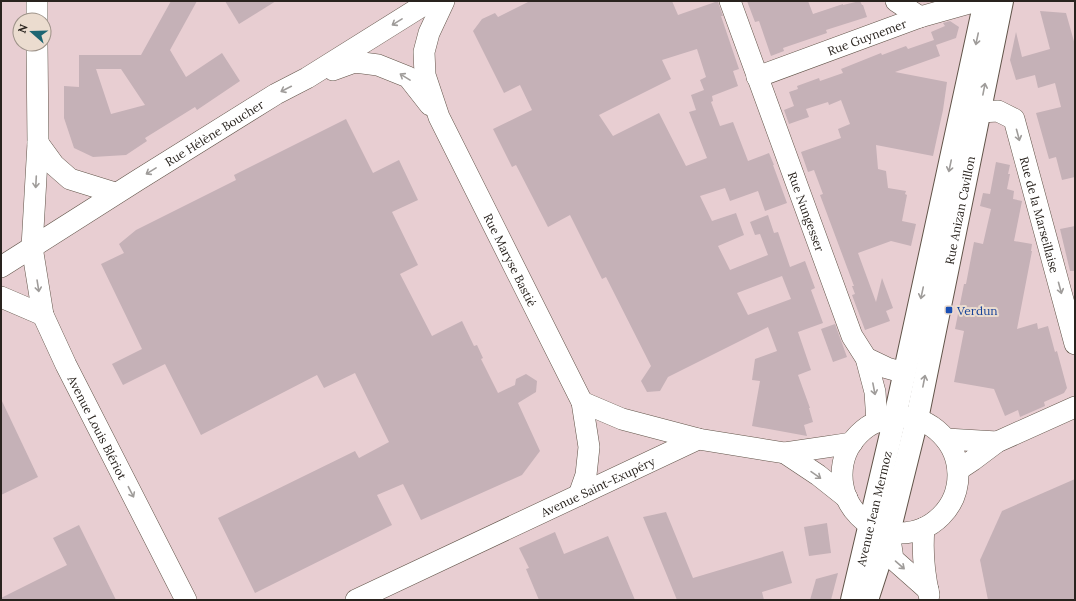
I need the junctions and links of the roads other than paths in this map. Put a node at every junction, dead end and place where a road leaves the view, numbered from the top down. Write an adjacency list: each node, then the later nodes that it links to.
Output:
1 (37, 1): 9 (street)
2 (430, 1): 13 (street, Rue Hélène Boucher, one-way to 13)
3 (444, 1): 15 (street, Rue Maryse Bastié)
4 (730, 1): 12 (street, Rue Nungesser)
5 (896, 1): 10 (street)
6 (977, 1): 10 (street, Rue Guynemer)
7 (986, 1): 24 (main road, Rue Anizan Cavillon, one-way to 24)
8 (1002, 1): 14 (main road, Rue Anizan Cavillon, one-way to 8)
9 (37, 12)
10 (920, 17): 12 (street, Rue Guynemer)
11 (37, 52): 16 (street, Avenue Louis Blériot)
12 (757, 77): 23 (street, Rue Nungesser)
13 (307, 78): 15 (street, Rue Maryse Bastié, one-way to 13); 17 (street, Rue Hélène Boucher, one-way to 17)
14 (980, 112): 22 (street, Rue de la Marseillaise, one-way to 22); 28 (main road, Rue Anizan Cavillon, one-way to 14)
15 (439, 117): 25 (street, Rue Maryse Bastié)
16 (38, 143): 17 (street); 18 (street, Avenue Louis Blériot, one-way to 18)
17 (116, 193): 18 (street, Rue Hélène Boucher)
18 (32, 247): 19 (street, Rue Hélène Boucher); 21 (street, Avenue Louis Blériot, one-way to 21)
19 (1, 267)
20 (1, 297): 21 (street)
21 (43, 315): 40 (street, Avenue Louis Blériot, one-way to 40)
22 (1075, 344)
23 (866, 358): 24 (street); 27 (street, Rue Nungesser, one-way to 27)
24 (905, 373): 27 (main road, Rue Anizan Cavillon)
25 (582, 402): 29 (street); 35 (street, Rue Maryse Bastié)
26 (1075, 407): 31 (street)
27 (886, 419): 28 (street); 32 (street); 37 (main road, Avenue Jean Mermoz)
28 (917, 419): 30 (street); 37 (main road, Avenue Jean Mermoz)
29 (698, 439): 33 (street); 35 (street, Avenue Saint-Exupéry)
30 (946, 439): 31 (street); 34 (street)
31 (997, 442): 34 (street)
32 (852, 443): 33 (street); 36 (street)
33 (785, 453): 36 (street, one-way to 36)
34 (958, 470): 38 (street)
35 (579, 495): 41 (street, Avenue Saint-Exupéry)
36 (847, 498): 37 (street)
37 (879, 528): 38 (street); 39 (street, one-way to 39); 42 (main road, Avenue Jean Mermoz); 43 (main road, Avenue Jean Mermoz)
38 (924, 528): 39 (street)
39 (929, 595)
40 (186, 600)
41 (356, 600)
42 (852, 600)
43 (867, 600)

